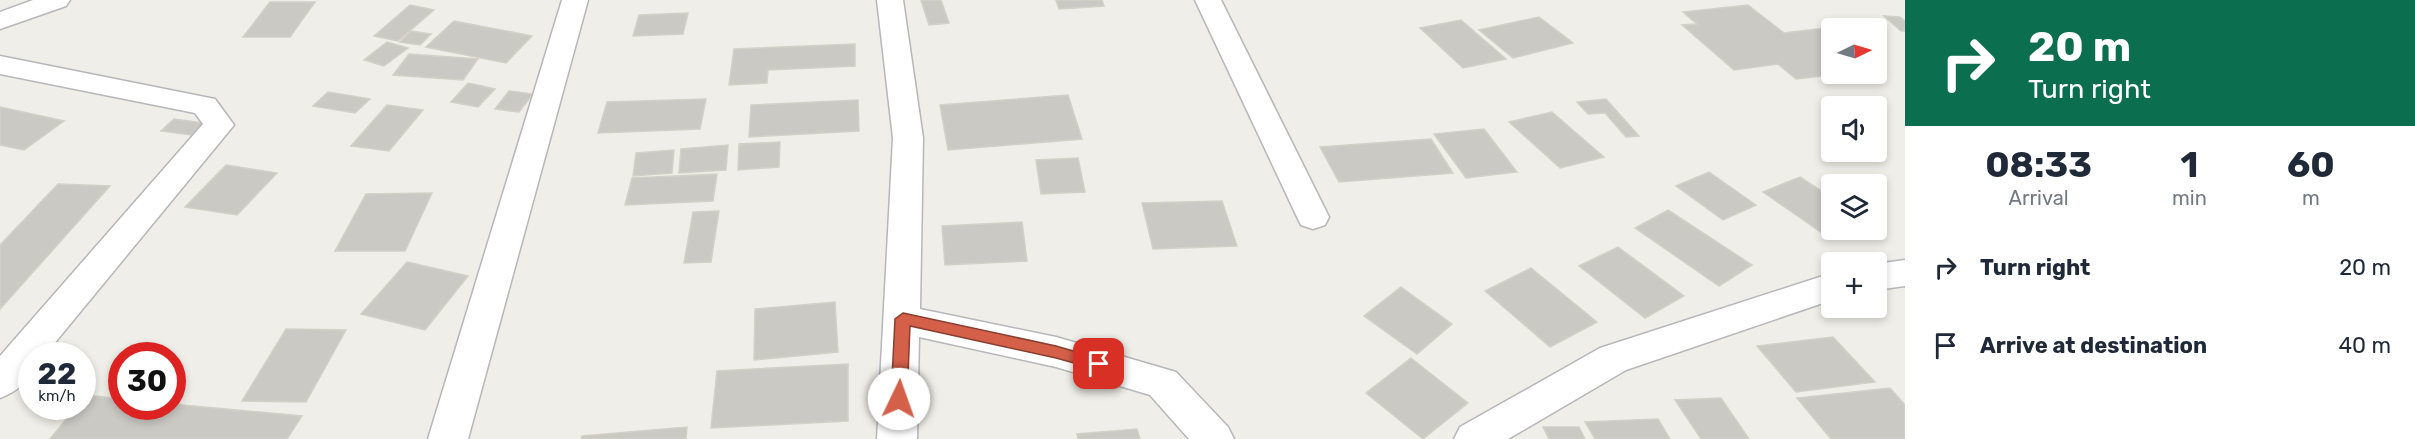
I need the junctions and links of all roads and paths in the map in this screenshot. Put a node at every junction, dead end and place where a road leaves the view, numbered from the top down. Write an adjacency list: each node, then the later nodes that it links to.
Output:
1 (57, 0): 5 (street)
2 (575, 0): 13 (street)
3 (890, 0): 11 (street)
4 (1208, 0): 7 (street)
5 (0, 21)
6 (0, 65): 12 (street)
7 (1313, 217)
8 (1905, 273): 9 (street)
9 (1887, 275)
10 (1821, 290): 16 (street)
11 (903, 319): 14 (street); 15 (street)
12 (0, 382)
13 (448, 439)
14 (897, 439)
15 (1214, 439)
16 (1474, 439)

